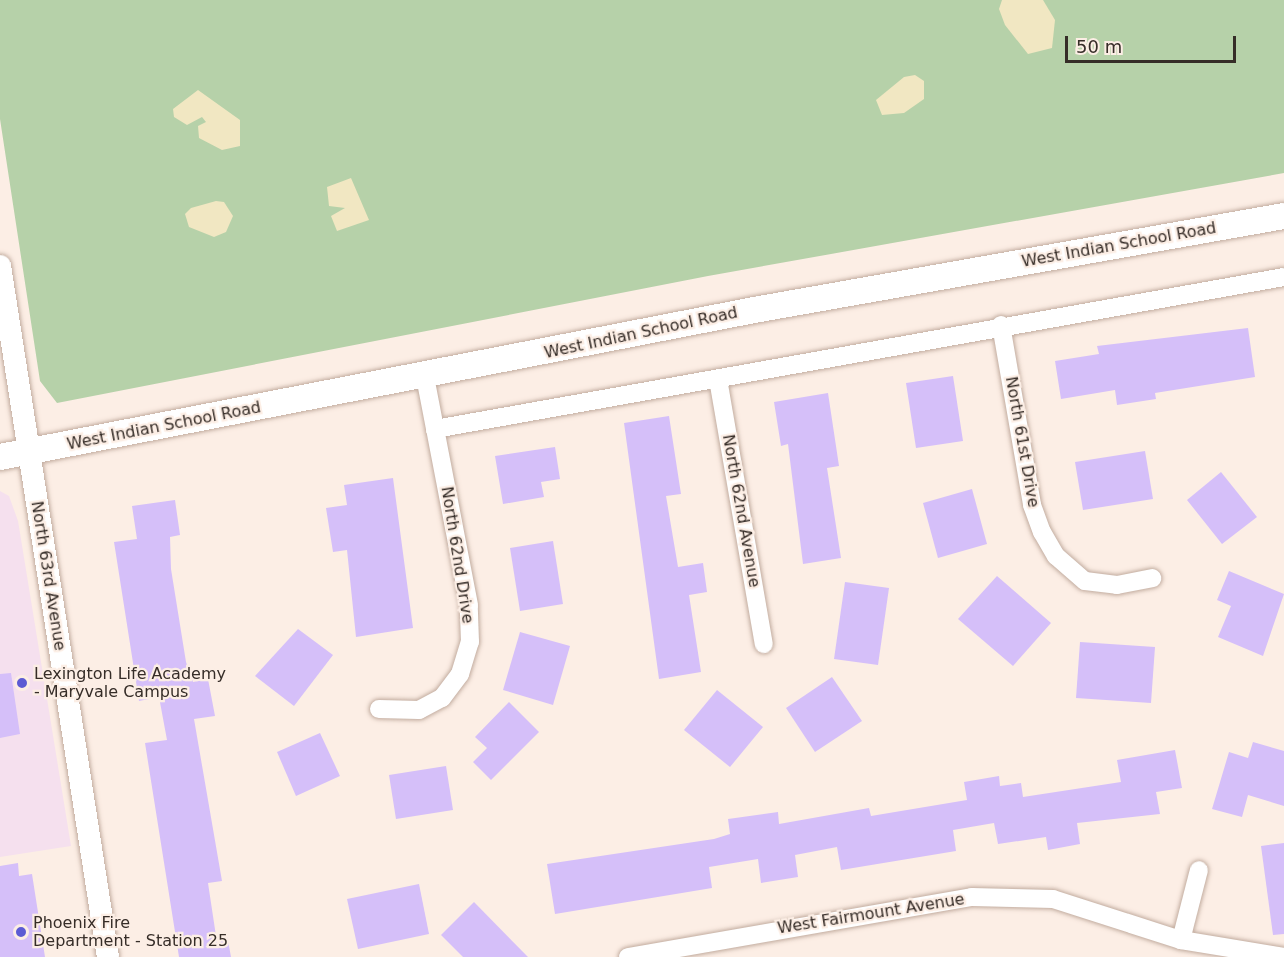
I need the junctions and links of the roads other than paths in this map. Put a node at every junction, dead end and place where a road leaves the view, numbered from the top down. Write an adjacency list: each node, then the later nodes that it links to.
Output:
1 (1284, 216): 5 (main road, West Indian School Road)
2 (0, 266): 8 (street, North 63rd Avenue)
3 (1284, 277): 4 (street)
4 (1001, 325): 6 (street); 10 (street, North 61st Drive)
5 (425, 377): 7 (street, North 62nd Drive); 8 (main road, West Indian School Road)
6 (718, 379): 7 (street); 11 (street, North 62nd Avenue)
7 (435, 429): 12 (street, North 62nd Drive)
8 (28, 452): 9 (main road, West Indian School Road); 15 (street, North 63rd Avenue)
9 (0, 457)
10 (1152, 578)
11 (764, 644)
12 (380, 710)
13 (1199, 870): 14 (street)
14 (1181, 940): 16 (street, West Fairmount Avenue); 17 (street, West Fairmount Avenue)
15 (108, 957)
16 (628, 957)
17 (1284, 957)

